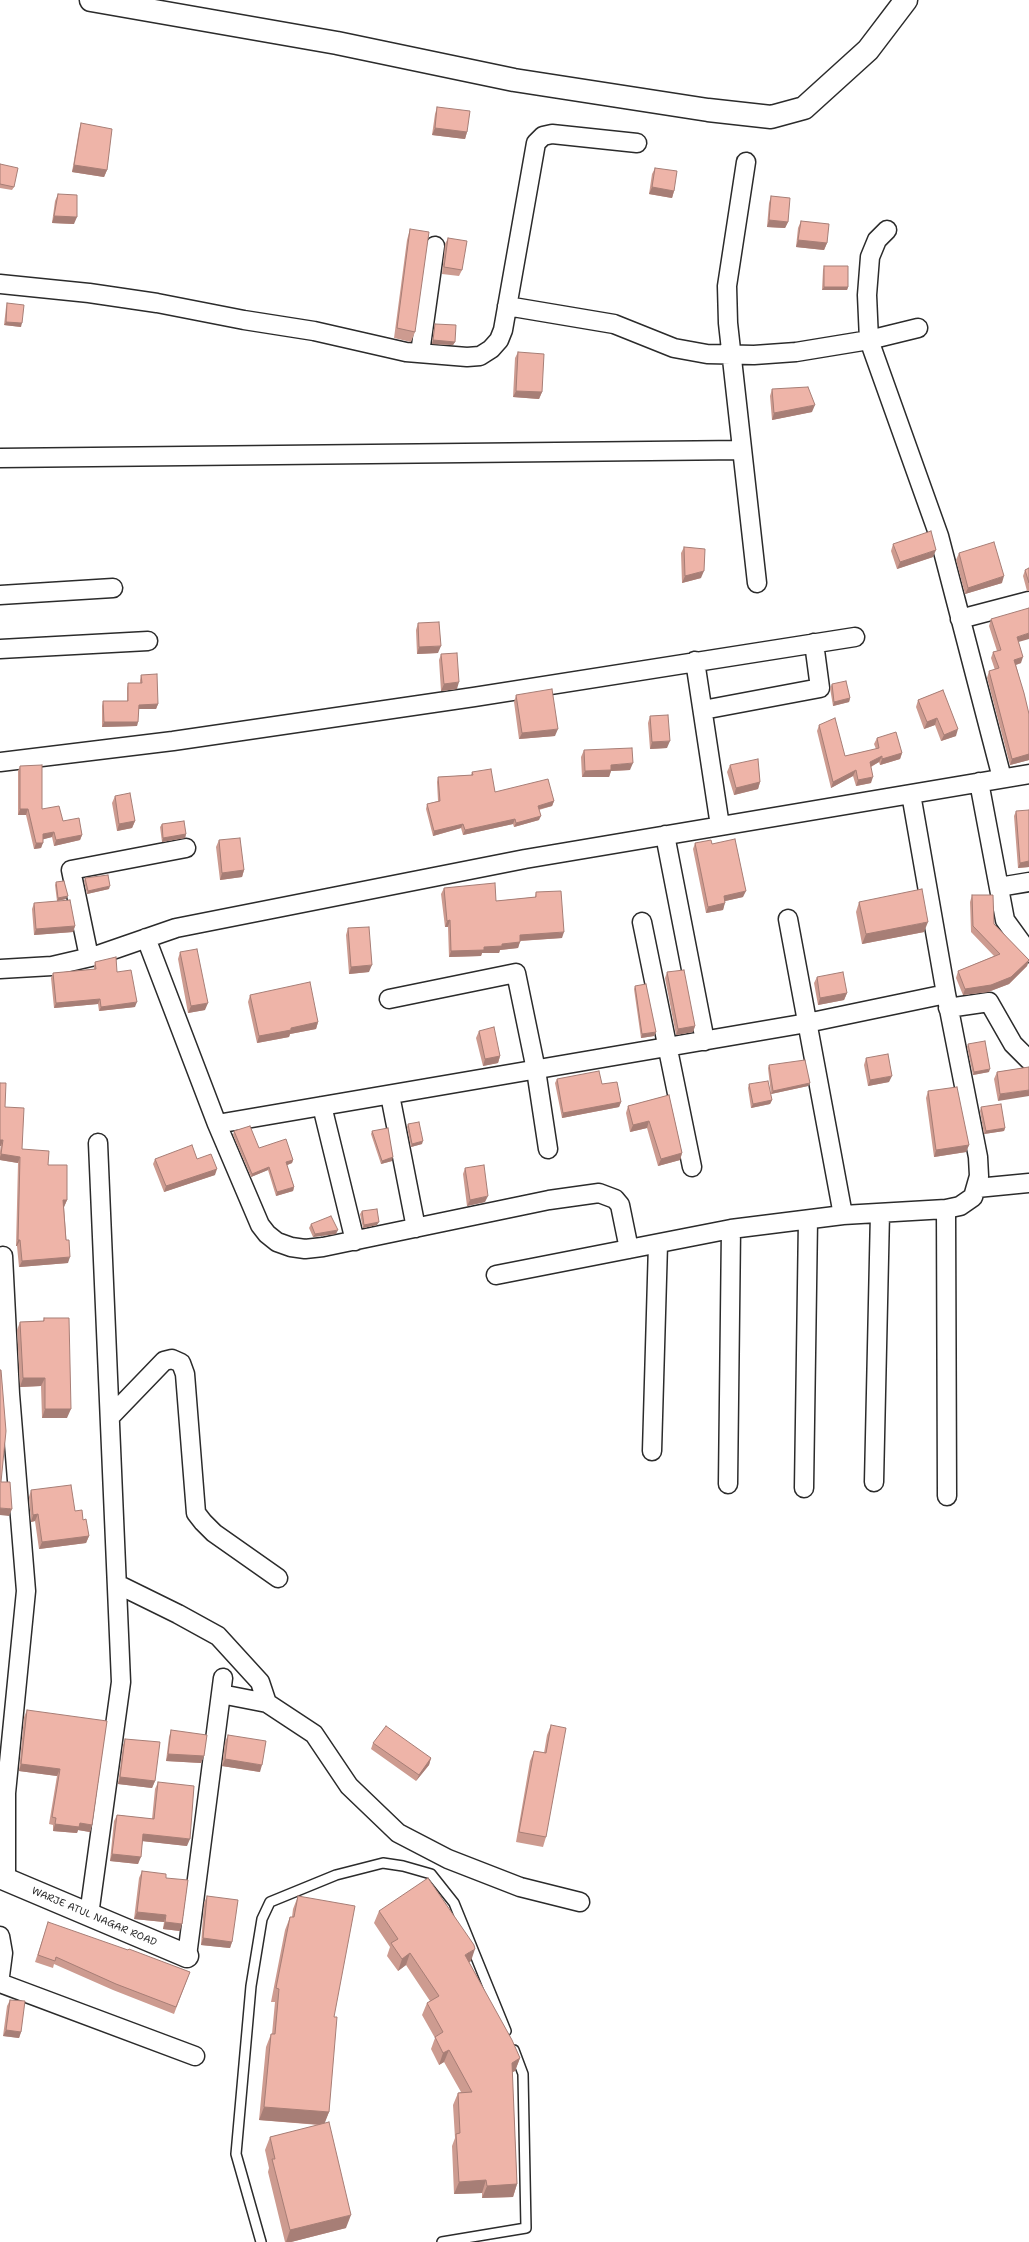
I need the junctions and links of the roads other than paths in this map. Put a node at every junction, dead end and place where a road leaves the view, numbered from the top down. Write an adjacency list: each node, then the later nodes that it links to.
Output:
1 (91, 0): 2 (street)
2 (906, 0)
3 (637, 143): 8 (street)
4 (746, 162): 12 (street)
5 (887, 230): 10 (street)
6 (434, 246): 11 (street)
7 (0, 284): 11 (street)
8 (507, 306): 11 (street); 12 (street)
9 (918, 328): 10 (street)
10 (869, 340): 12 (street); 19 (street)
11 (420, 353)
12 (731, 354): 13 (street)
13 (742, 450): 14 (street); 15 (street)
14 (0, 458)
15 (757, 583)
16 (112, 588): 17 (street)
17 (0, 595)
18 (1029, 600): 19 (street)
19 (960, 619): 28 (street)
20 (855, 637): 22 (street)
21 (148, 640): 23 (street)
22 (814, 643): 24 (street); 25 (street)
23 (0, 649)
24 (696, 661): 25 (street); 26 (street)
25 (703, 710): 31 (street)
26 (0, 762)
27 (1029, 774): 28 (street)
28 (1002, 778): 29 (street)
29 (980, 782): 30 (street); 35 (street)
30 (911, 794): 31 (street); 43 (street)
31 (720, 826): 32 (street)
32 (665, 835): 38 (street); 45 (street)
33 (186, 848): 40 (street)
34 (1029, 882): 35 (street)
35 (998, 887): 39 (street)
36 (788, 919): 44 (street)
37 (642, 922): 46 (street)
38 (146, 938): 40 (street); 51 (street)
39 (1029, 953)
40 (89, 957): 41 (street)
41 (0, 969)
42 (389, 999): 48 (street)
43 (947, 1001): 44 (street); 47 (street); 56 (street)
44 (807, 1023): 45 (street); 59 (street)
45 (706, 1041): 46 (street)
46 (667, 1047): 48 (street); 54 (street)
47 (1029, 1060)
48 (536, 1070): 49 (street); 53 (street)
49 (390, 1095): 50 (street); 61 (street)
50 (322, 1106): 51 (street); 63 (street)
51 (217, 1124): 63 (street)
52 (98, 1143): 68 (street)
53 (548, 1149)
54 (692, 1167)
55 (1029, 1183): 56 (street)
56 (977, 1188): 57 (street)
57 (946, 1209): 58 (street); 73 (street)
58 (880, 1213): 59 (street); 70 (street)
59 (843, 1215): 60 (street)
60 (808, 1220): 62 (street); 72 (street)
61 (416, 1228): 63 (street); 65 (street)
62 (731, 1229): 64 (street); 71 (street)
63 (355, 1241)
64 (658, 1244): 65 (street); 69 (street)
65 (630, 1249): 67 (street)
66 (3, 1256): 77 (street)
67 (496, 1275)
68 (110, 1417): 74 (street); 75 (street)
69 (652, 1451)
70 (874, 1482)
71 (728, 1484)
72 (804, 1488)
73 (947, 1496)
74 (278, 1578)
75 (117, 1584): 76 (street); 79 (street)
76 (267, 1703): 78 (street); 81 (street)
77 (3, 1878): 79 (street, WARJE ATUL NAGAR ROAD)
78 (580, 1902)
79 (89, 1915): 81 (street, WARJE ATUL NAGAR ROAD)
80 (0, 1936): 82 (street)
81 (187, 1956)
82 (0, 1976)
83 (0, 1983): 84 (street)
84 (195, 2056)
85 (261, 2242): 86 (lane)
86 (442, 2242)

